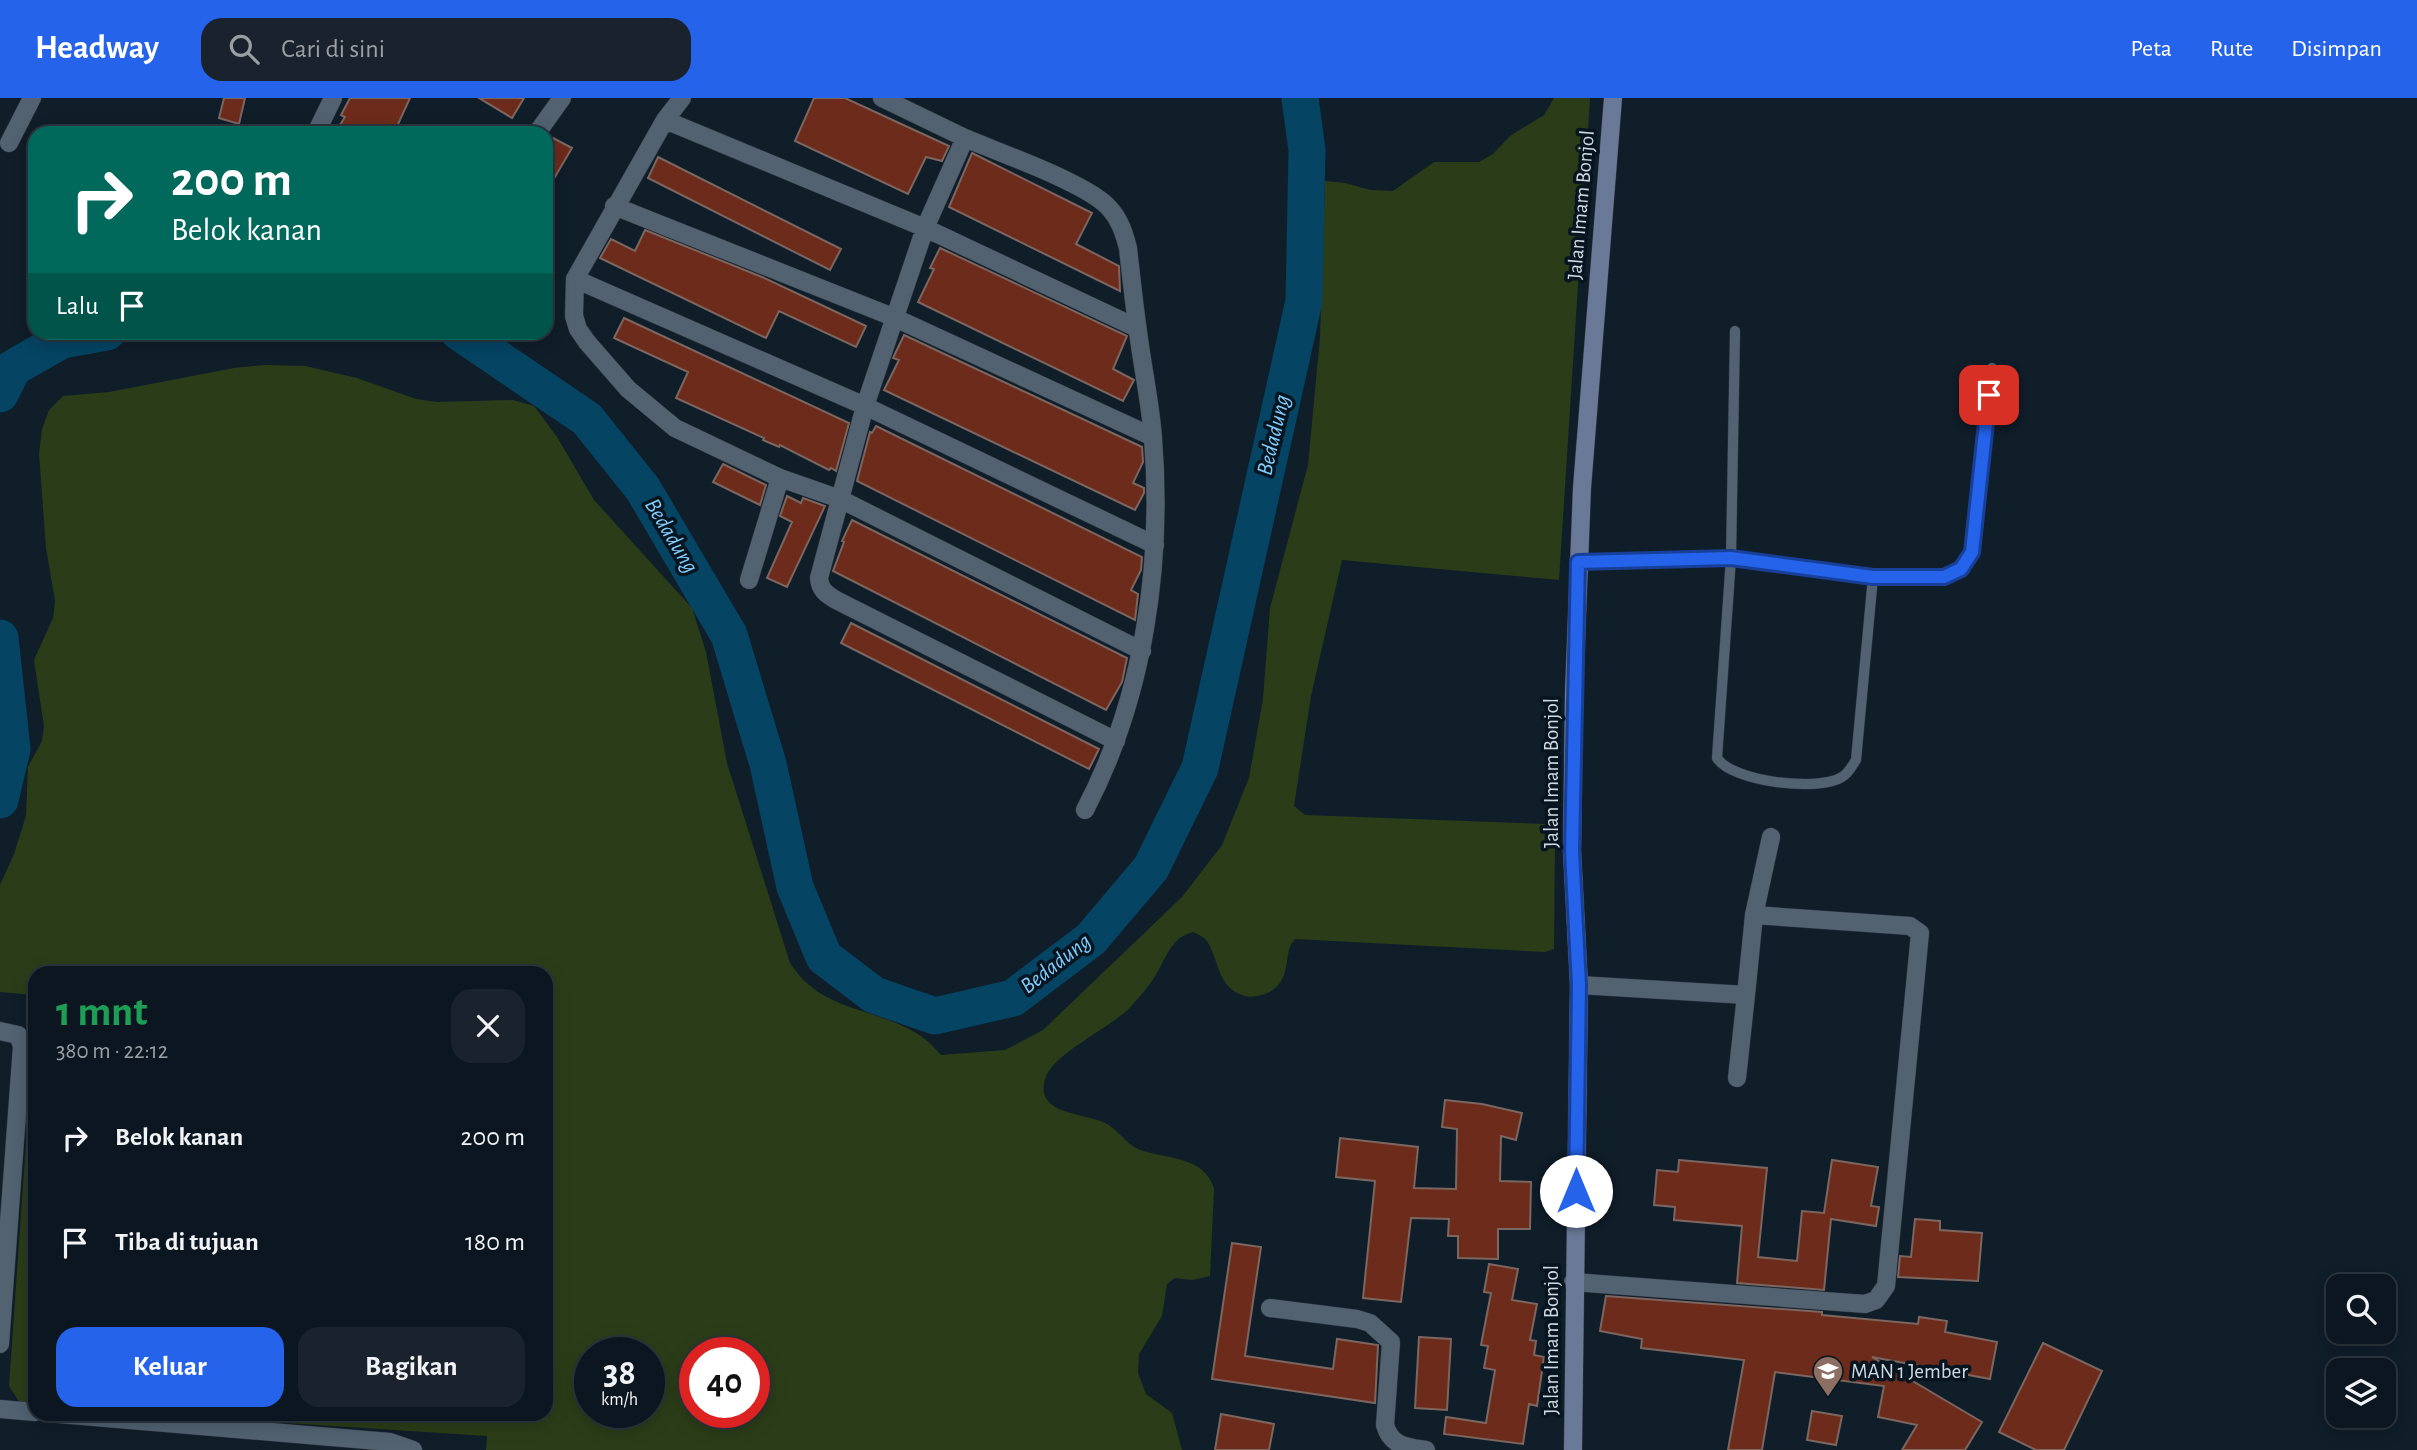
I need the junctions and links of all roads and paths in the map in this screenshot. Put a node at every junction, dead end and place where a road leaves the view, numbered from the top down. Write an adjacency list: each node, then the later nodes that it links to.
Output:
1 (32, 98): 11 (street)
2 (333, 98): 8 (street)
3 (562, 98): 9 (street)
4 (682, 98): 7 (street)
5 (881, 98): 10 (street)
6 (1613, 98): 25 (street, Jalan Imam Bonjol)
7 (665, 120): 12 (street); 13 (street)
8 (319, 126)
9 (542, 126)
10 (965, 138): 13 (street); 16 (street)
11 (9, 142)
12 (614, 206): 14 (street); 15 (street)
13 (925, 228): 15 (street); 16 (street)
14 (575, 279): 19 (street); 21 (street)
15 (893, 317): 19 (street); 20 (street)
16 (1137, 328): 20 (street)
17 (1735, 331): 24 (lane)
18 (1992, 368): 26 (lane)
19 (865, 406): 22 (street); 23 (street)
20 (1153, 438): 23 (street)
21 (780, 478): 22 (street); 27 (street)
22 (839, 499): 28 (street); 29 (street)
23 (1155, 545): 28 (street)
24 (1731, 558): 25 (lane); 26 (lane); 26 (lane)
25 (1578, 562): 33 (street, Jalan Imam Bonjol)
26 (1873, 577)
27 (749, 580)
28 (1142, 651): 29 (street)
29 (1116, 741): 30 (street)
30 (1085, 810)
31 (1771, 838): 32 (street)
32 (1754, 915): 34 (street); 39 (street)
33 (1579, 985): 34 (street); 39 (street, Jalan Imam Bonjol)
34 (1746, 995): 36 (street)
35 (0, 1031): 37 (street)
36 (1737, 1077)
37 (7, 1131): 38 (street)
38 (4, 1240): 41 (street)
39 (1573, 1282): 47 (street, Jalan Imam Bonjol)
40 (1270, 1308): 46 (street)
41 (0, 1344)
42 (0, 1409): 43 (street)
43 (28, 1411)
44 (142, 1421): 45 (street)
45 (413, 1450)
46 (1426, 1450)
47 (1573, 1450)

